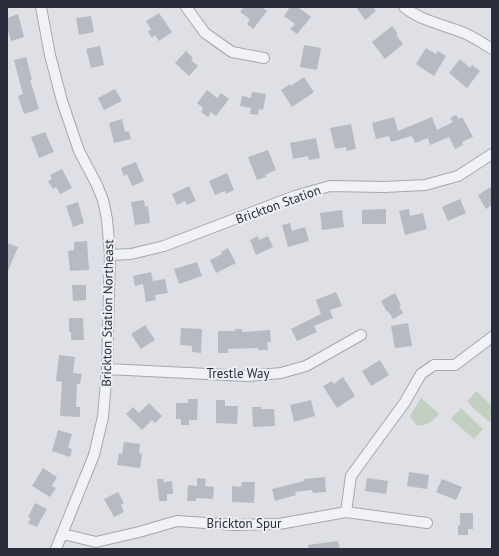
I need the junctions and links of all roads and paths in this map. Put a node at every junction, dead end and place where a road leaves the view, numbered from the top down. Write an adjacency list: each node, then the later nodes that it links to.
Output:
1 (41, 7): 7 (street, Brickton Station Northeast)
2 (186, 7): 5 (street)
3 (404, 7): 4 (street)
4 (492, 49)
5 (264, 58)
6 (492, 154): 7 (street, Brickton Station)
7 (110, 255): 10 (street, Brickton Station Northeast)
8 (361, 335): 10 (street, Trestle Way)
9 (492, 337): 11 (street)
10 (107, 369): 13 (street, Brickton Station Northeast)
11 (346, 512): 12 (street, Brickton Spur); 13 (street, Brickton Spur)
12 (427, 523)
13 (63, 534): 14 (street, Brickton Station Northeast)
14 (56, 549)

